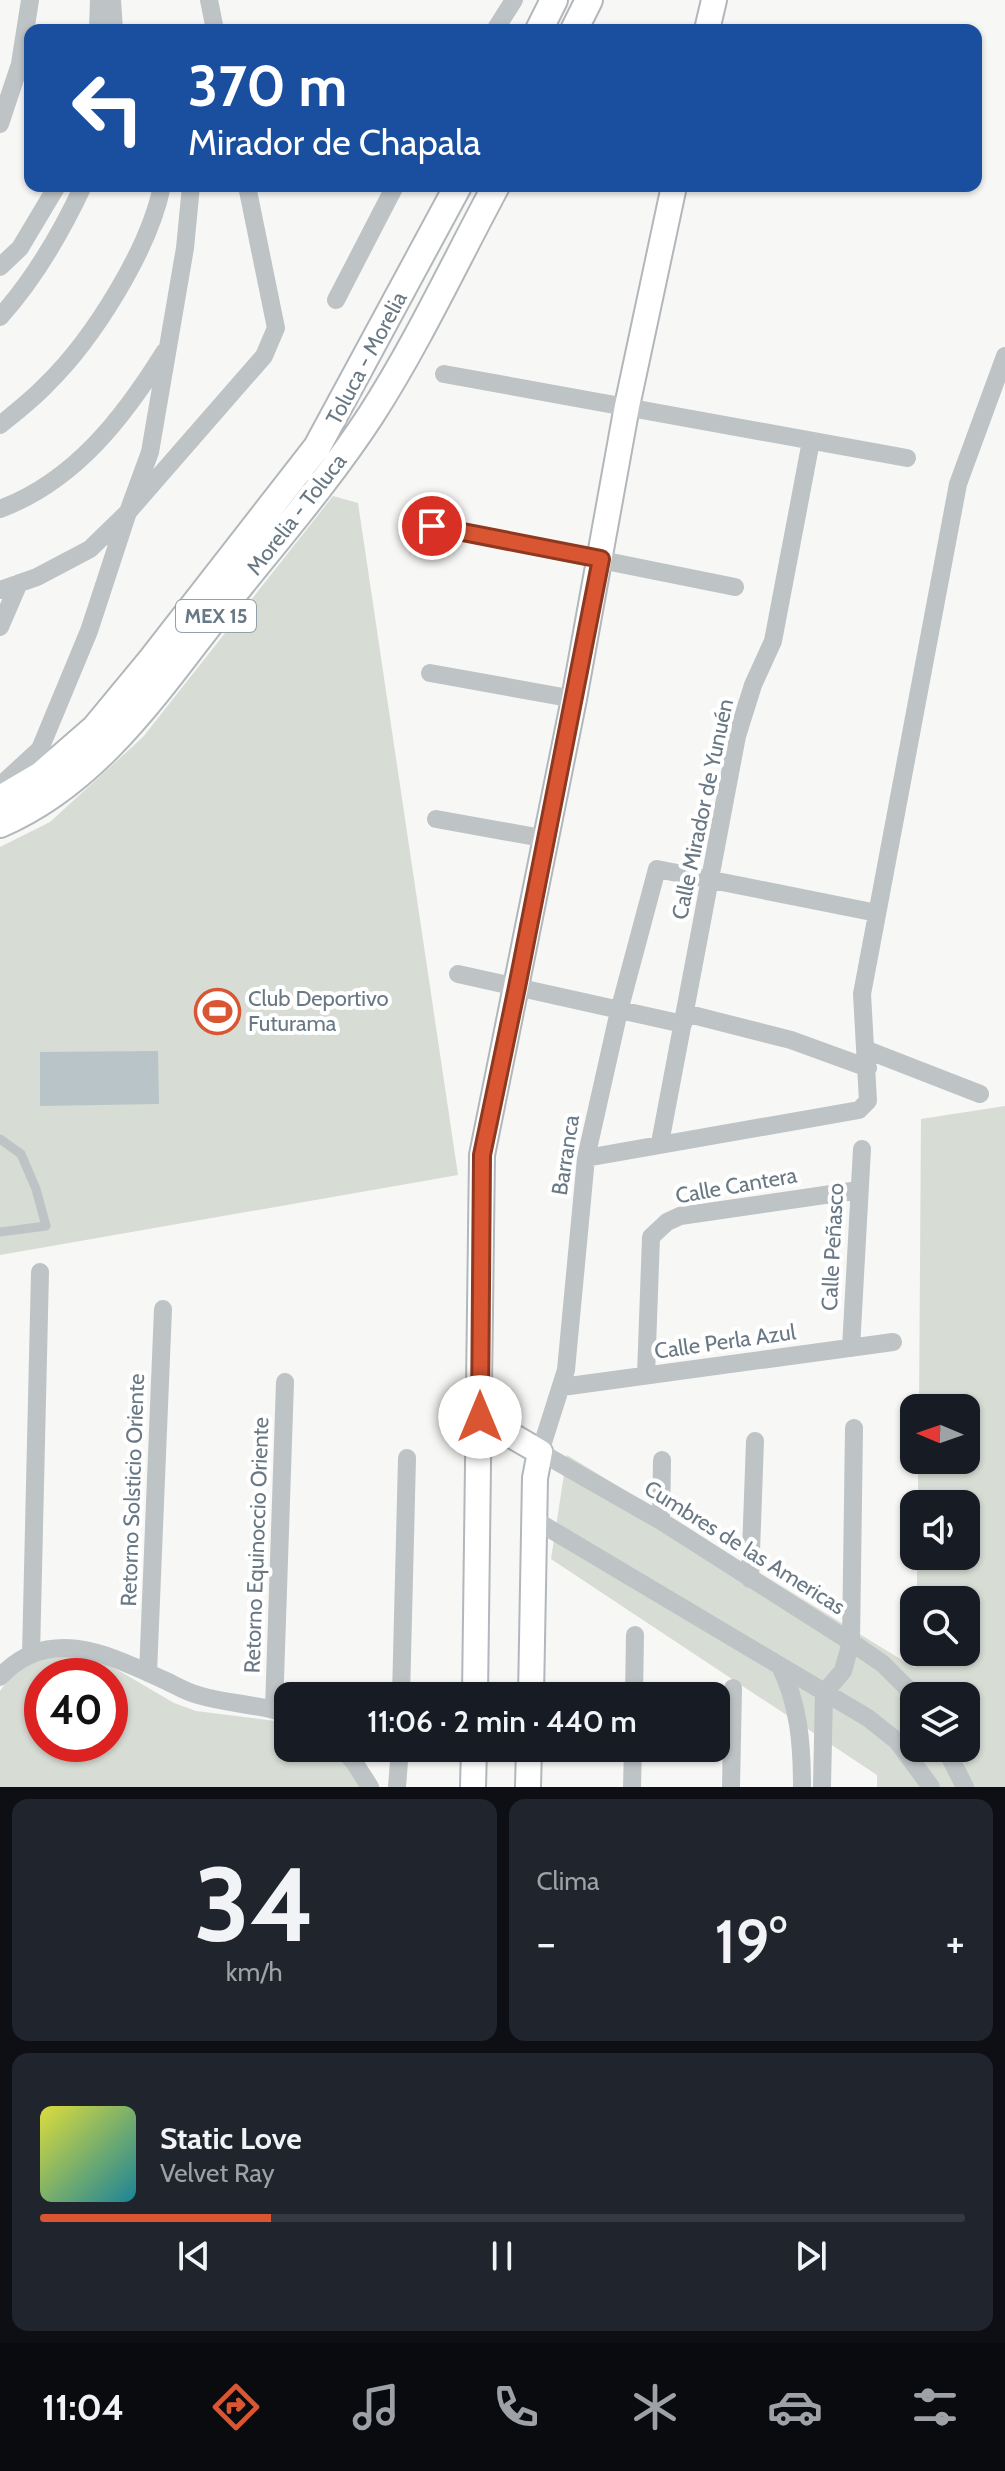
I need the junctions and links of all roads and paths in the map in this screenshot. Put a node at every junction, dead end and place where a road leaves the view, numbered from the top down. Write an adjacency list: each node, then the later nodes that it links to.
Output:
1 (30, 0): 10 (street)
2 (99, 0): 11 (street)
3 (112, 0): 12 (street)
4 (209, 0): 13 (street)
5 (514, 0): 14 (street)
6 (554, 0): 15 (main road)
7 (564, 0): 16 (main road)
8 (589, 0): 17 (main road)
9 (714, 0): 18 (street)
10 (26, 24)
11 (98, 24)
12 (114, 24)
13 (214, 24)
14 (499, 24)
15 (542, 24)
16 (554, 24)
17 (577, 24)
18 (708, 24)
19 (24, 38): 20 (street)
20 (0, 124)
21 (53, 192): 31 (street)
22 (80, 192): 33 (street)
23 (161, 192): 30 (street); 41 (street)
24 (248, 192): 45 (street)
25 (392, 192): 32 (street)
26 (455, 192): 55 (main road, Toluca - Morelia / MEX 15)
27 (483, 192): 36 (main road)
28 (493, 192): 36 (main road, Morelia - Toluca / MEX 15)
29 (673, 192): 40 (street)
30 (190, 193): 34 (street)
31 (0, 267)
32 (336, 300)
33 (0, 317)
34 (168, 345): 38 (street); 39 (street)
35 (1005, 356): 60 (street)
36 (396, 373): 57 (main road, Morelia - Toluca / MEX 15)
37 (444, 374): 40 (street)
38 (133, 399): 39 (street); 44 (street)
39 (160, 404): 45 (street)
40 (627, 406): 42 (street); 47 (street)
41 (0, 425)
42 (811, 441): 43 (street); 59 (street, Calle Mirador de Yunuén)
43 (907, 458)
44 (0, 509)
45 (128, 512): 48 (street); 54 (street)
46 (432, 526): 47 (street)
47 (601, 559): 49 (street); 53 (street)
48 (19, 583): 50 (street); 51 (street)
49 (735, 587)
50 (0, 590)
51 (0, 627)
52 (430, 673): 53 (street)
53 (574, 699): 58 (street)
54 (0, 786)
55 (0, 799)
56 (436, 819): 58 (street)
57 (0, 824)
58 (547, 839): 62 (street)
59 (712, 880): 60 (street); 63 (street, Barranca); 64 (street, Calle Mirador de Yunuén)
60 (877, 913): 65 (street)
61 (458, 974): 62 (street)
62 (517, 987): 63 (street); 80 (street)
63 (619, 1011): 64 (street); 70 (street, Barranca)
64 (684, 1018): 65 (street); 68 (street, Calle Mirador de Yunuén)
65 (868, 1059): 66 (street); 68 (street)
66 (980, 1094)
67 (0, 1139): 72 (lane)
68 (660, 1143): 70 (street)
69 (862, 1149): 71 (street, Calle Peñasco)
70 (586, 1158): 79 (street, Barranca)
71 (859, 1190): 76 (street, Calle Peñasco); 77 (street, Calle Cantera)
72 (0, 1232)
73 (40, 1272): 91 (street)
74 (163, 1309): 93 (street, Retorno Solsticio Oriente)
75 (893, 1342): 76 (street, Calle Perla Azul)
76 (851, 1348): 77 (street, Calle Perla Azul)
77 (646, 1375): 79 (street, Calle Perla Azul)
78 (285, 1382): 95 (street, Retorno Equinoccio Oriente)
79 (562, 1387): 83 (street, Barranca)
80 (480, 1417): 83 (street); 97 (street)
81 (854, 1428): 90 (street)
82 (755, 1441): 88 (street)
83 (540, 1452): 86 (street); 87 (street, Cumbres de las Americas)
84 (407, 1458): 96 (street)
85 (662, 1460): 87 (street)
86 (535, 1520): 92 (street); 98 (street)
87 (661, 1521): 88 (street, Cumbres de las Americas)
88 (750, 1579): 90 (street, Cumbres de las Americas)
89 (635, 1635): 99 (street)
90 (851, 1642): 100 (street, Cumbres de las Americas); 102 (street)
91 (31, 1655): 93 (street); 94 (street)
92 (780, 1666): 102 (street); 116 (street)
93 (148, 1673): 103 (street)
94 (0, 1677)
95 (281, 1682)
96 (401, 1682)
97 (475, 1682)
98 (531, 1682)
99 (634, 1682)
100 (901, 1682)
101 (733, 1688): 115 (street)
102 (824, 1693): 117 (street); 118 (street)
103 (274, 1711)
104 (354, 1762): 110 (street)
105 (399, 1762): 111 (street)
106 (474, 1762): 112 (street)
107 (529, 1762): 113 (street)
108 (633, 1762): 114 (street)
109 (952, 1762): 119 (street)
110 (370, 1787)
111 (397, 1787)
112 (473, 1787)
113 (528, 1787)
114 (632, 1787)
115 (731, 1787)
116 (802, 1787)
117 (822, 1787)
118 (931, 1787)
119 (965, 1787)

